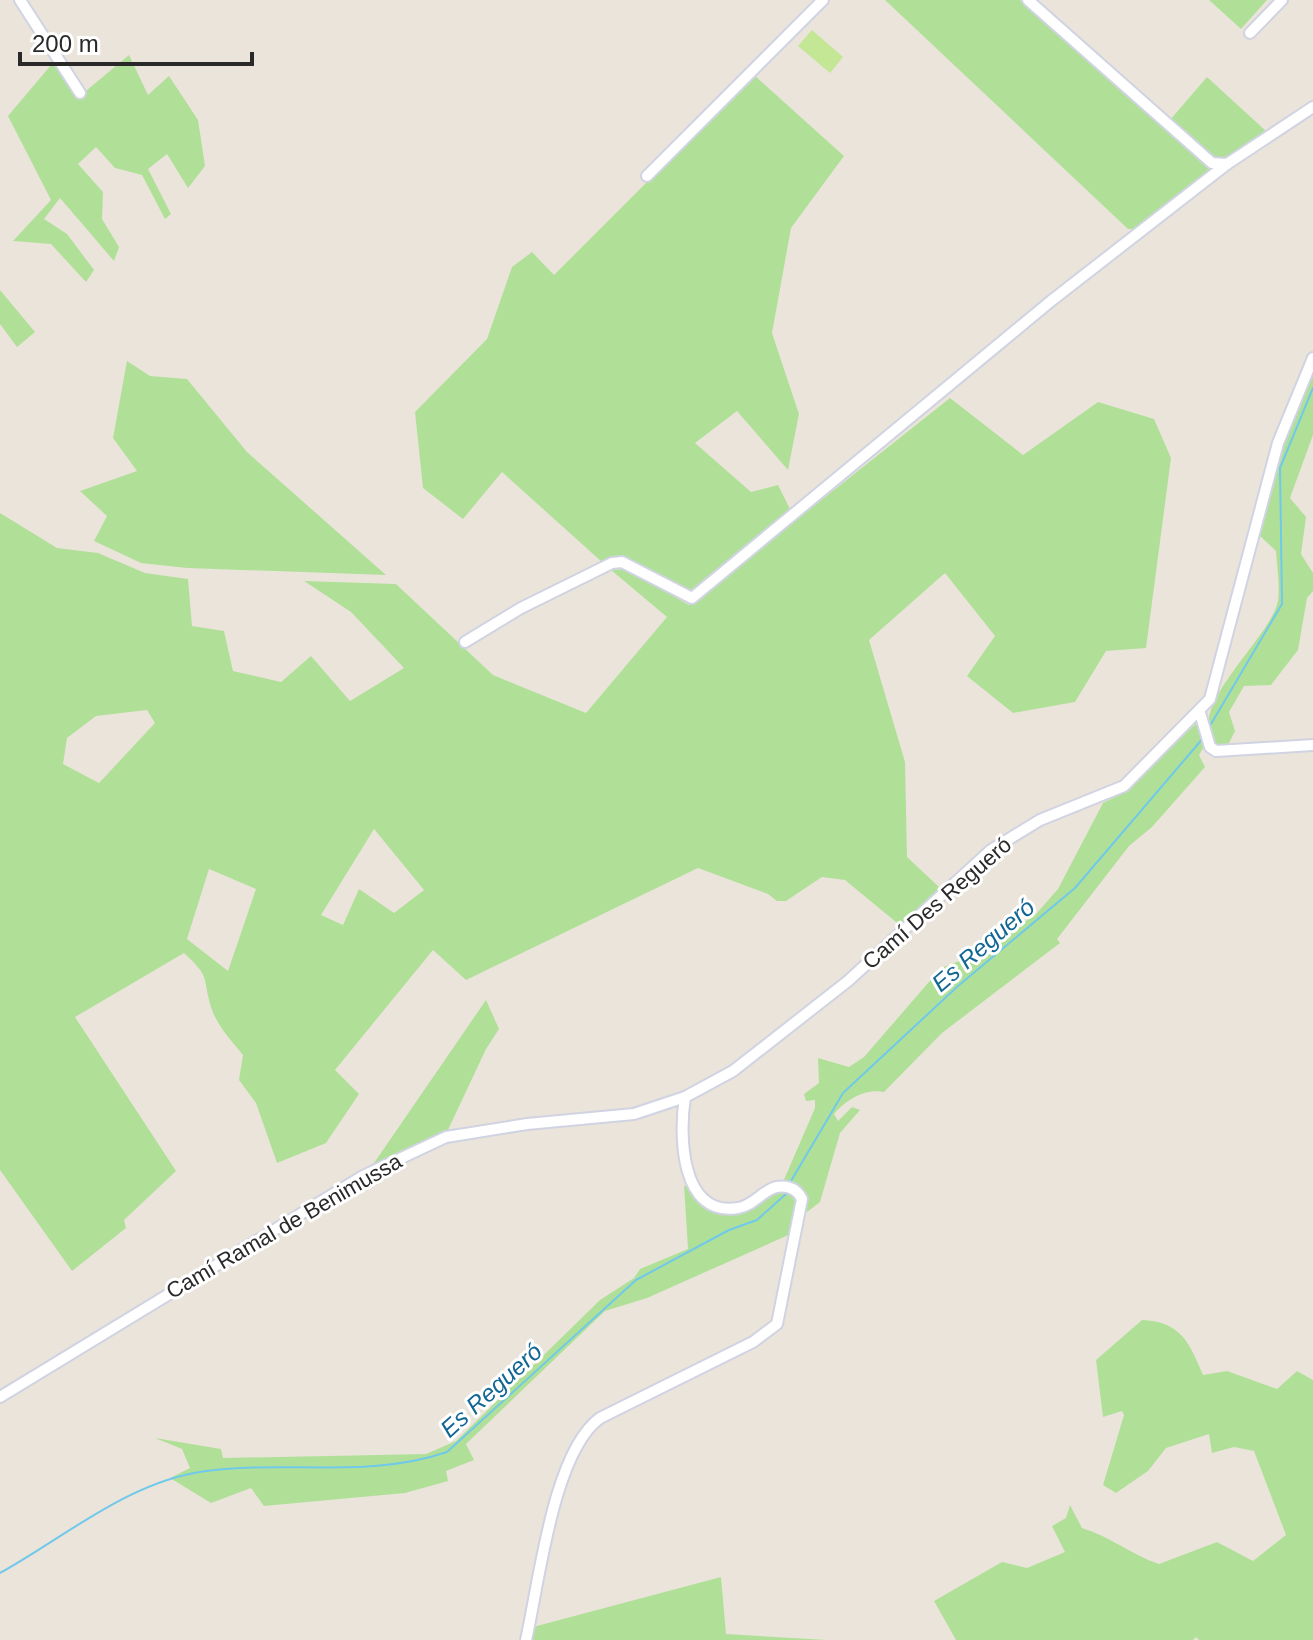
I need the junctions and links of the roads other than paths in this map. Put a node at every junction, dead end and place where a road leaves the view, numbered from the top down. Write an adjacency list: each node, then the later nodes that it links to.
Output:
1 (20, 0): 6 (street)
2 (823, 0): 9 (street)
3 (1282, 0): 5 (street)
4 (1033, 1): 8 (street)
5 (1250, 33)
6 (80, 93)
7 (1313, 107): 8 (street)
8 (1227, 164): 11 (street)
9 (647, 176)
10 (1313, 358): 12 (street, Camí Des Regueró)
11 (465, 642)
12 (1200, 713): 13 (street); 14 (street, Camí Des Regueró)
13 (1313, 745)
14 (685, 1097): 15 (street, Camí Ramal de Benimussa); 16 (street)
15 (0, 1397)
16 (526, 1640)

